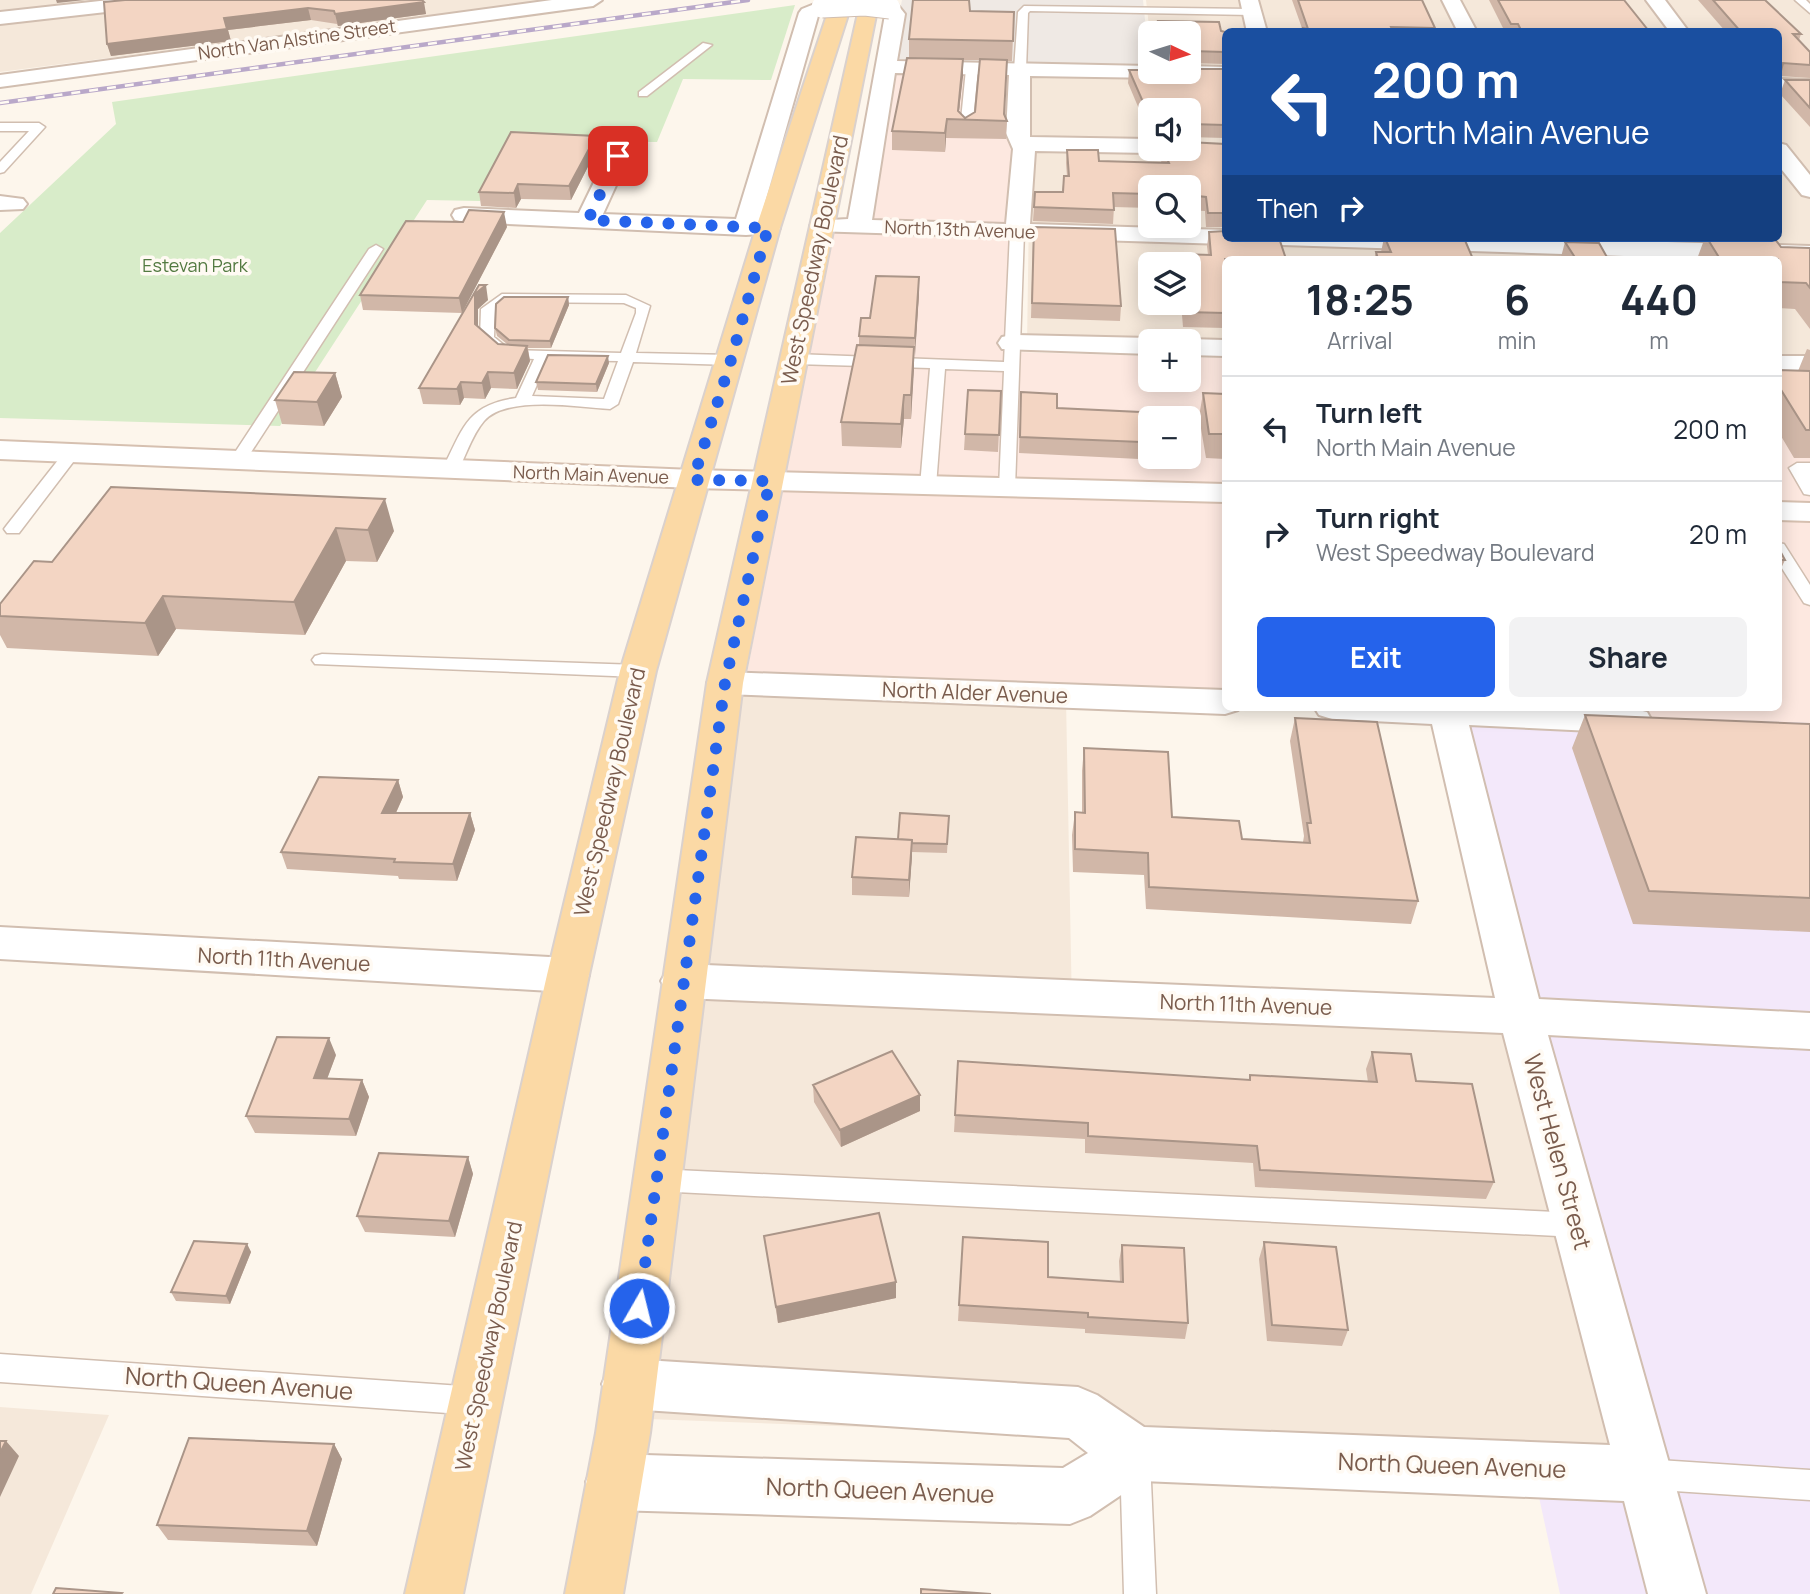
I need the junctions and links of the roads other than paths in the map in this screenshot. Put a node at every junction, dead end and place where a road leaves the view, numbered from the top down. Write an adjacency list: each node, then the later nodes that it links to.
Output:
1 (159, 0): 9 (street)
2 (593, 0): 20 (street, North Van Alstine Street)
3 (1451, 0): 13 (street)
4 (1655, 0): 14 (street)
5 (1800, 0): 10 (lane)
6 (831, 4): 7 (street, West Speedway Boulevard, bridge); 36 (main road, West Speedway Boulevard)
7 (880, 4): 16 (street, West Speedway Boulevard); 34 (main road, West Speedway Boulevard)
8 (1049, 4): 11 (lane); 18 (lane)
9 (21, 8): 12 (street)
10 (1810, 10)
11 (1253, 15)
12 (0, 18)
13 (1466, 28)
14 (1677, 28)
15 (707, 45): 23 (lane)
16 (886, 67): 17 (street); 35 (street, West Speedway Boulevard)
17 (972, 69): 18 (street); 25 (lane)
18 (1020, 70): 19 (street); 27 (street)
19 (1222, 73)
20 (0, 81)
21 (1782, 85): 22 (street)
22 (1810, 86)
23 (643, 94)
24 (0, 127): 30 (lane)
25 (966, 130)
26 (628, 135): 33 (street)
27 (1022, 144): 28 (street); 37 (street)
28 (1138, 146)
29 (1788, 159): 31 (street)
30 (3, 163)
31 (1810, 190)
32 (464, 215): 33 (street)
33 (588, 220): 36 (street)
34 (822, 226): 35 (street, North 13th Avenue); 48 (main road, West Speedway Boulevard)
35 (859, 227): 37 (street, North 13th Avenue)
36 (757, 228): 49 (main road, West Speedway Boulevard)
37 (1017, 232): 38 (street, North 13th Avenue); 46 (lane)
38 (1222, 237)
39 (1440, 242): 41 (street)
40 (376, 249): 56 (lane)
41 (1810, 254)
42 (1138, 347): 46 (street)
43 (1201, 347): 44 (street)
44 (1222, 348)
45 (543, 355): 47 (lane); 47 (lane); 53 (lane)
46 (1012, 355): 50 (lane); 63 (lane)
47 (626, 356): 49 (lane); 53 (lane)
48 (794, 359): 50 (lane); 61 (main road, West Speedway Boulevard)
49 (731, 360): 60 (main road, West Speedway Boulevard)
50 (937, 364): 62 (lane)
51 (1782, 364): 52 (street)
52 (1810, 364)
53 (522, 401): 59 (lane)
54 (0, 450): 55 (street, North Main Avenue)
55 (72, 453): 56 (street, North Main Avenue); 68 (lane)
56 (238, 460): 59 (street, North Main Avenue)
57 (1782, 467): 58 (lane)
58 (1803, 468): 64 (lane)
59 (450, 470): 60 (street, North Main Avenue)
60 (693, 480): 61 (street, North Main Avenue); 72 (main road, West Speedway Boulevard)
61 (770, 481): 62 (street, North Main Avenue); 73 (main road, West Speedway Boulevard)
62 (928, 486): 63 (street, North Main Avenue)
63 (1007, 488): 65 (street, North Main Avenue)
64 (1810, 490)
65 (1222, 493)
66 (1782, 511): 67 (street)
67 (1810, 512)
68 (13, 529)
69 (1782, 554): 70 (lane)
70 (1810, 599)
71 (322, 660): 72 (lane)
72 (638, 671): 79 (main road, West Speedway Boulevard)
73 (725, 683): 74 (street, North Alder Avenue); 80 (main road, West Speedway Boulevard)
74 (1222, 702)
75 (1447, 711): 81 (street, West Helen Street)
76 (1480, 711): 77 (street)
77 (1661, 722)
78 (0, 943): 79 (street, North 11th Avenue)
79 (568, 975): 87 (main road, West Speedway Boulevard)
80 (683, 981): 81 (street, North 11th Avenue); 83 (main road, West Speedway Boulevard)
81 (1521, 1016): 82 (street, North 11th Avenue); 84 (street, West Helen Street)
82 (1810, 1031)
83 (656, 1180): 84 (lane); 86 (main road, West Speedway Boulevard)
84 (1577, 1225): 89 (street, West Helen Street)
85 (0, 1368): 87 (lane, North Queen Avenue)
86 (629, 1384): 88 (street); 90 (main road, West Speedway Boulevard)
87 (478, 1401): 92 (main road, West Speedway Boulevard)
88 (1135, 1454): 89 (street, North Queen Avenue); 90 (street, North Queen Avenue); 94 (lane)
89 (1644, 1474): 91 (lane); 95 (street, West Helen Street)
90 (614, 1482): 93 (main road, West Speedway Boulevard)
91 (1810, 1485)
92 (434, 1594)
93 (594, 1594)
94 (1140, 1594)
95 (1677, 1594)

